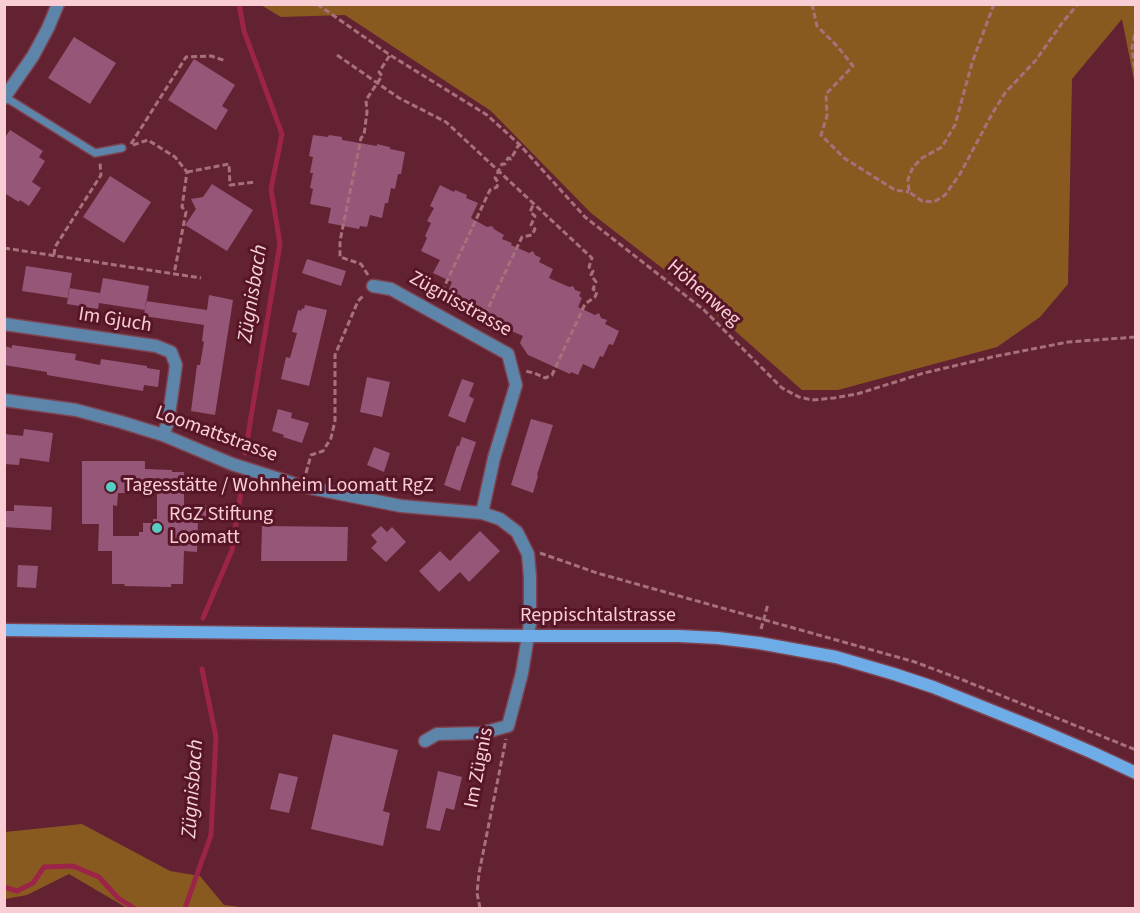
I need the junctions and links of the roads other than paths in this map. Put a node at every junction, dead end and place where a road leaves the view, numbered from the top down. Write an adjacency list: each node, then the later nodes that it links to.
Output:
1 (58, 4): 2 (street)
2 (5, 97): 3 (lane)
3 (122, 148)
4 (373, 286): 8 (street, Zügnisstrasse)
5 (4, 324): 7 (street, Im Gjuch)
6 (4, 400): 7 (street, Loomattstrasse)
7 (163, 435): 8 (street, Loomattstrasse)
8 (482, 513): 10 (street, Loomattstrasse)
9 (4, 630): 10 (main road, Reppischtalstrasse)
10 (529, 636): 11 (street, Im Zügnis); 12 (main road, Reppischtalstrasse)
11 (425, 741)
12 (1136, 773)

